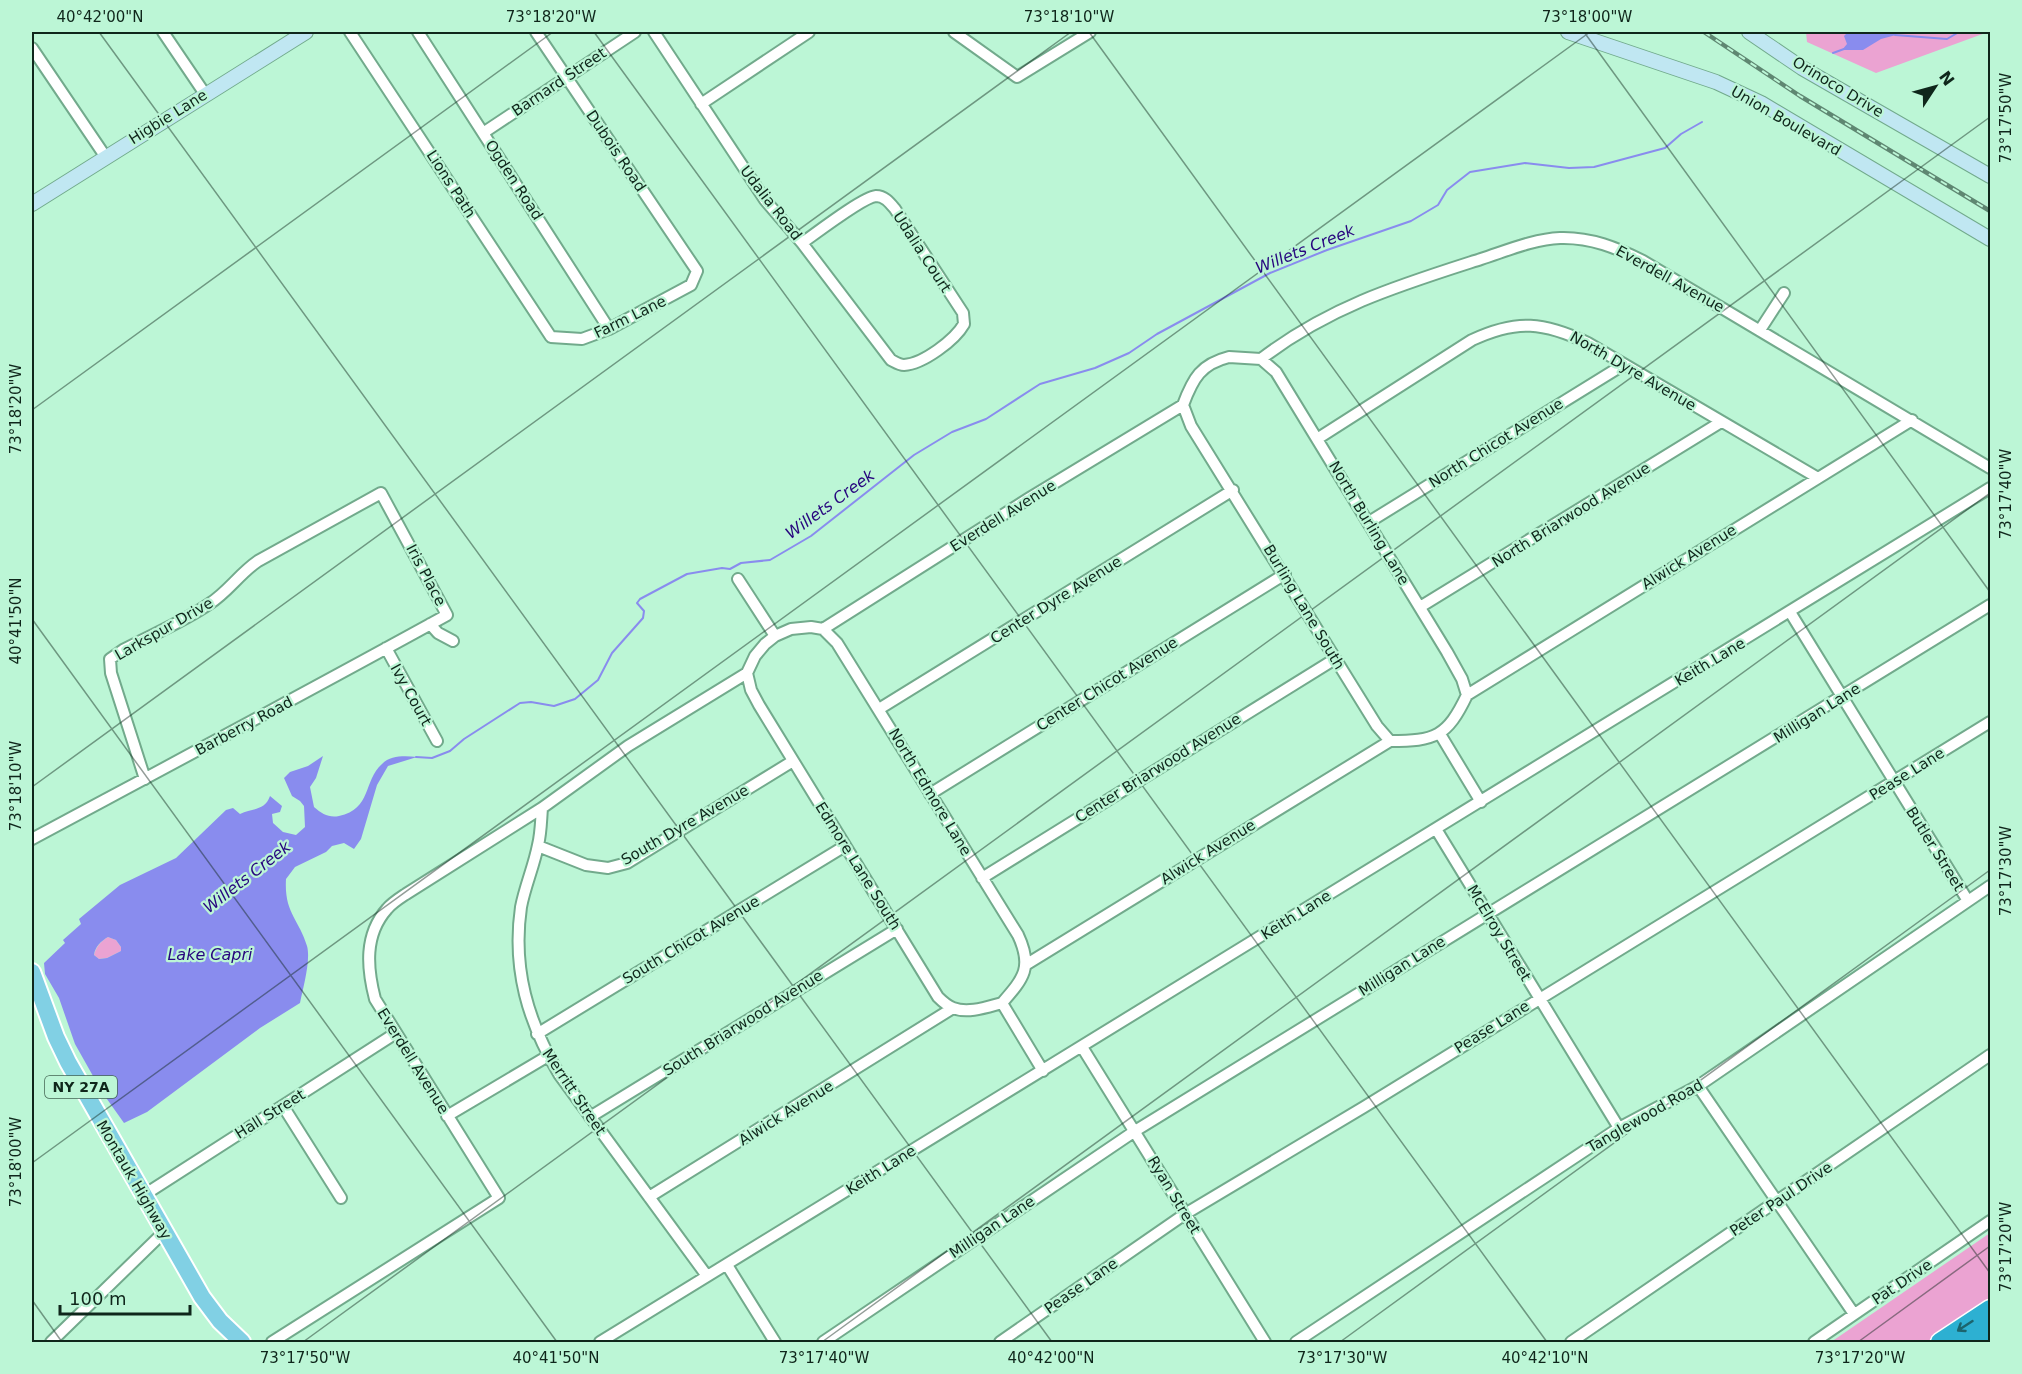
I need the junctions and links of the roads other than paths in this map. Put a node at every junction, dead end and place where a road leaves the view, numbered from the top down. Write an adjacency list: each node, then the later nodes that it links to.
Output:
1 (163, 32): 15 (street)
2 (350, 32): 27 (street, Lions Path)
3 (418, 32): 17 (street, Ogden Road)
4 (537, 32): 14 (street, Dubois Road)
5 (635, 32): 14 (street, Barnard Street)
6 (654, 32): 16 (street, Udalia Road)
7 (809, 32): 16 (street)
8 (954, 32): 9 (street)
9 (1090, 32)
10 (1569, 32): 21 (main road, Union Boulevard)
11 (1749, 32): 19 (main road, Orinoco Drive)
12 (299, 33): 15 (main road, Higbie Lane)
13 (33, 55): 18 (street)
14 (566, 77): 17 (street, Barnard Street); 23 (street, Dubois Road)
15 (206, 94): 18 (main road, Higbie Lane)
16 (700, 104): 22 (street, Udalia Road)
17 (483, 133): 25 (street, Ogden Road)
18 (105, 156): 20 (main road, Higbie Lane)
19 (1990, 176)
20 (32, 204)
21 (1990, 239)
22 (802, 243): 30 (street, Udalia Road); 30 (street, Udalia Court)
23 (697, 271): 25 (street, Farm Lane)
24 (1784, 293): 26 (street)
25 (609, 329): 27 (street, Farm Lane)
26 (1760, 330): 28 (street, Everdell Avenue); 32 (street, Everdell Avenue)
27 (551, 337)
28 (1261, 359): 31 (street); 34 (street, North Burling Lane)
29 (1623, 364): 33 (street, North Dyre Avenue); 34 (street, North Dyre Avenue); 40 (street, North Chicot Avenue)
30 (901, 365)
31 (1183, 405): 38 (street, Burling Lane South); 47 (street, Everdell Avenue)
32 (1912, 420): 35 (street, Everdell Avenue); 36 (street, Alwick Avenue)
33 (1721, 422): 36 (street, North Dyre Avenue); 44 (street, North Briarwood Avenue)
34 (1317, 439): 40 (street, North Burling Lane)
35 (1990, 468)
36 (1818, 478): 53 (street, Alwick Avenue)
37 (1990, 488): 45 (street, Keith Lane)
38 (1233, 490): 41 (street, Burling Lane South); 55 (street, Center Dyre Avenue)
39 (381, 493): 46 (street, Iris Place); 61 (street, Larkspur Drive)
40 (1369, 522): 44 (street, North Burling Lane)
41 (1285, 574): 51 (street, Burling Lane South); 63 (street, Center Chicot Avenue)
42 (738, 579): 48 (street)
43 (1990, 605): 54 (street, Milligan Lane)
44 (1420, 607): 53 (street, North Burling Lane)
45 (1790, 612): 54 (street, Butler Street); 64 (street, Keith Lane)
46 (430, 624): 49 (street, Iris Place); 50 (street, Barberry Road)
47 (823, 629): 48 (street); 55 (street, North Edmore Lane)
48 (775, 636): 52 (street, Everdell Avenue)
49 (453, 641)
50 (386, 648): 58 (street, Ivy Court); 61 (street, Barberry Road)
51 (1335, 659): 59 (street, Burling Lane South); 70 (street, Center Briarwood Avenue)
52 (747, 674): 60 (street, Edmore Lane South); 65 (street, Everdell Avenue)
53 (1467, 695): 57 (street)
54 (1842, 698): 62 (street, Butler Street); 73 (street, Milligan Lane)
55 (879, 709): 63 (street, North Edmore Lane)
56 (1990, 722): 62 (street, Pease Lane)
57 (1440, 734): 59 (street); 64 (street)
58 (437, 741)
59 (1390, 741): 75 (street, Alwick Avenue)
60 (793, 761): 68 (street, South Dyre Avenue); 69 (street, Edmore Lane South)
61 (145, 779): 67 (street, Barberry Road)
62 (1894, 782): 72 (street, Butler Street); 77 (street, Pease Lane)
63 (930, 794): 70 (street, North Edmore Lane)
64 (1481, 802): 66 (street, Keith Lane)
65 (543, 808): 68 (street, Merritt Street); 80 (street, Everdell Avenue)
66 (1436, 829): 73 (street, McElroy Street); 82 (street, Keith Lane)
67 (32, 839)
68 (538, 846): 81 (street, Merritt Street)
69 (845, 846): 74 (street, Edmore Lane South); 81 (street, South Chicot Avenue)
70 (982, 878): 75 (street, North Edmore Lane)
71 (1990, 886): 72 (street, Tanglewood Road)
72 (1968, 901): 86 (street, Tanglewood Road)
73 (1487, 914): 77 (street, McElroy Street); 91 (street, Milligan Lane)
74 (897, 929): 79 (street, Edmore Lane South); 89 (street, South Briarwood Avenue)
75 (1027, 964): 78 (street)
76 (32, 972): 92 (main road, Montauk Highway / NY 27A)
77 (1538, 998): 90 (street, McElroy Street); 96 (street, Pease Lane)
78 (1002, 1003): 79 (street); 85 (street)
79 (953, 1008): 93 (street, Alwick Avenue)
80 (396, 1033): 87 (street, Hall Street); 88 (street, Everdell Avenue)
81 (537, 1034): 84 (street, Merritt Street)
82 (1082, 1047): 85 (street, Keith Lane); 91 (street, Ryan Street)
83 (1990, 1055): 95 (street, Peter Paul Drive)
84 (548, 1056): 88 (street); 89 (street, Merritt Street)
85 (1043, 1071): 99 (street, Keith Lane)
86 (1698, 1086): 90 (street, Tanglewood Road); 95 (street)
87 (283, 1106): 92 (street, Hall Street); 94 (street)
88 (447, 1116): 107 (street, Everdell Avenue)
89 (590, 1117): 93 (street, Merritt Street)
90 (1619, 1128): 104 (street, Tanglewood Road)
91 (1135, 1131): 96 (street, Ryan Street); 110 (street, Milligan Lane)
92 (144, 1195): 98 (main road, Montauk Highway / NY 27A)
93 (648, 1197): 100 (street, Merritt Street)
94 (341, 1198)
95 (1777, 1201): 102 (street); 113 (street, Peter Paul Drive)
96 (1185, 1214): 111 (street, Pease Lane); 112 (street, Ryan Street)
97 (1990, 1221): 102 (street, Pat Drive)
98 (165, 1231): 105 (street); 106 (main road, Montauk Highway / NY 27A)
99 (726, 1265): 100 (street, Keith Lane); 109 (street)
100 (707, 1276): 108 (street, Keith Lane)
101 (1990, 1309): 115 (highway, one-way to 115)
102 (1854, 1314): 114 (street, Pat Drive)
103 (1990, 1328): 116 (highway)
104 (1303, 1341)
105 (51, 1342)
106 (242, 1342)
107 (272, 1342)
108 (600, 1342)
109 (775, 1342)
110 (823, 1342)
111 (1000, 1342)
112 (1265, 1342)
113 (1571, 1342)
114 (1814, 1342)
115 (1940, 1342)
116 (1967, 1342)

